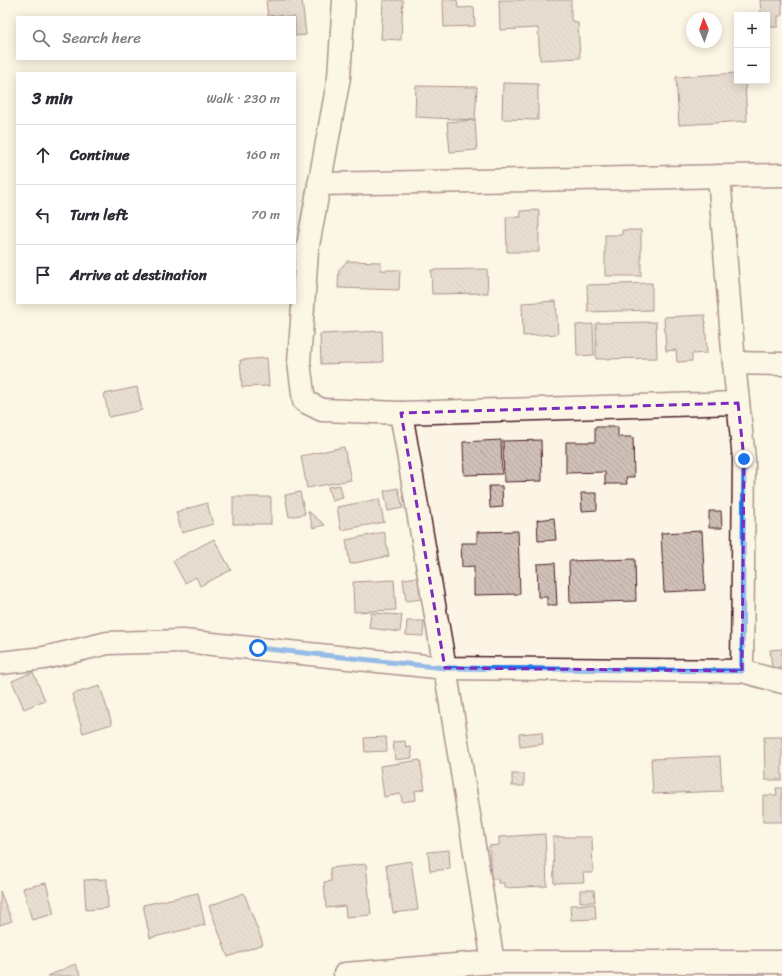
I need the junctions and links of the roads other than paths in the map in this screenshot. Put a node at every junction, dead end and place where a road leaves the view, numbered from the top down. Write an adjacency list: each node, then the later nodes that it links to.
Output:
1 (344, 0): 4 (street)
2 (782, 175): 3 (street)
3 (719, 176): 4 (street); 5 (street)
4 (319, 184): 8 (street)
5 (734, 363): 6 (street); 7 (street)
6 (782, 364)
7 (738, 403): 8 (street); 11 (street)
8 (401, 413): 10 (street)
9 (0, 662): 10 (street)
10 (445, 668): 11 (street); 13 (street)
11 (742, 671): 12 (street)
12 (782, 682)
13 (493, 962): 15 (street); 16 (street)
14 (782, 962): 15 (street)
15 (580, 969)
16 (345, 974)

